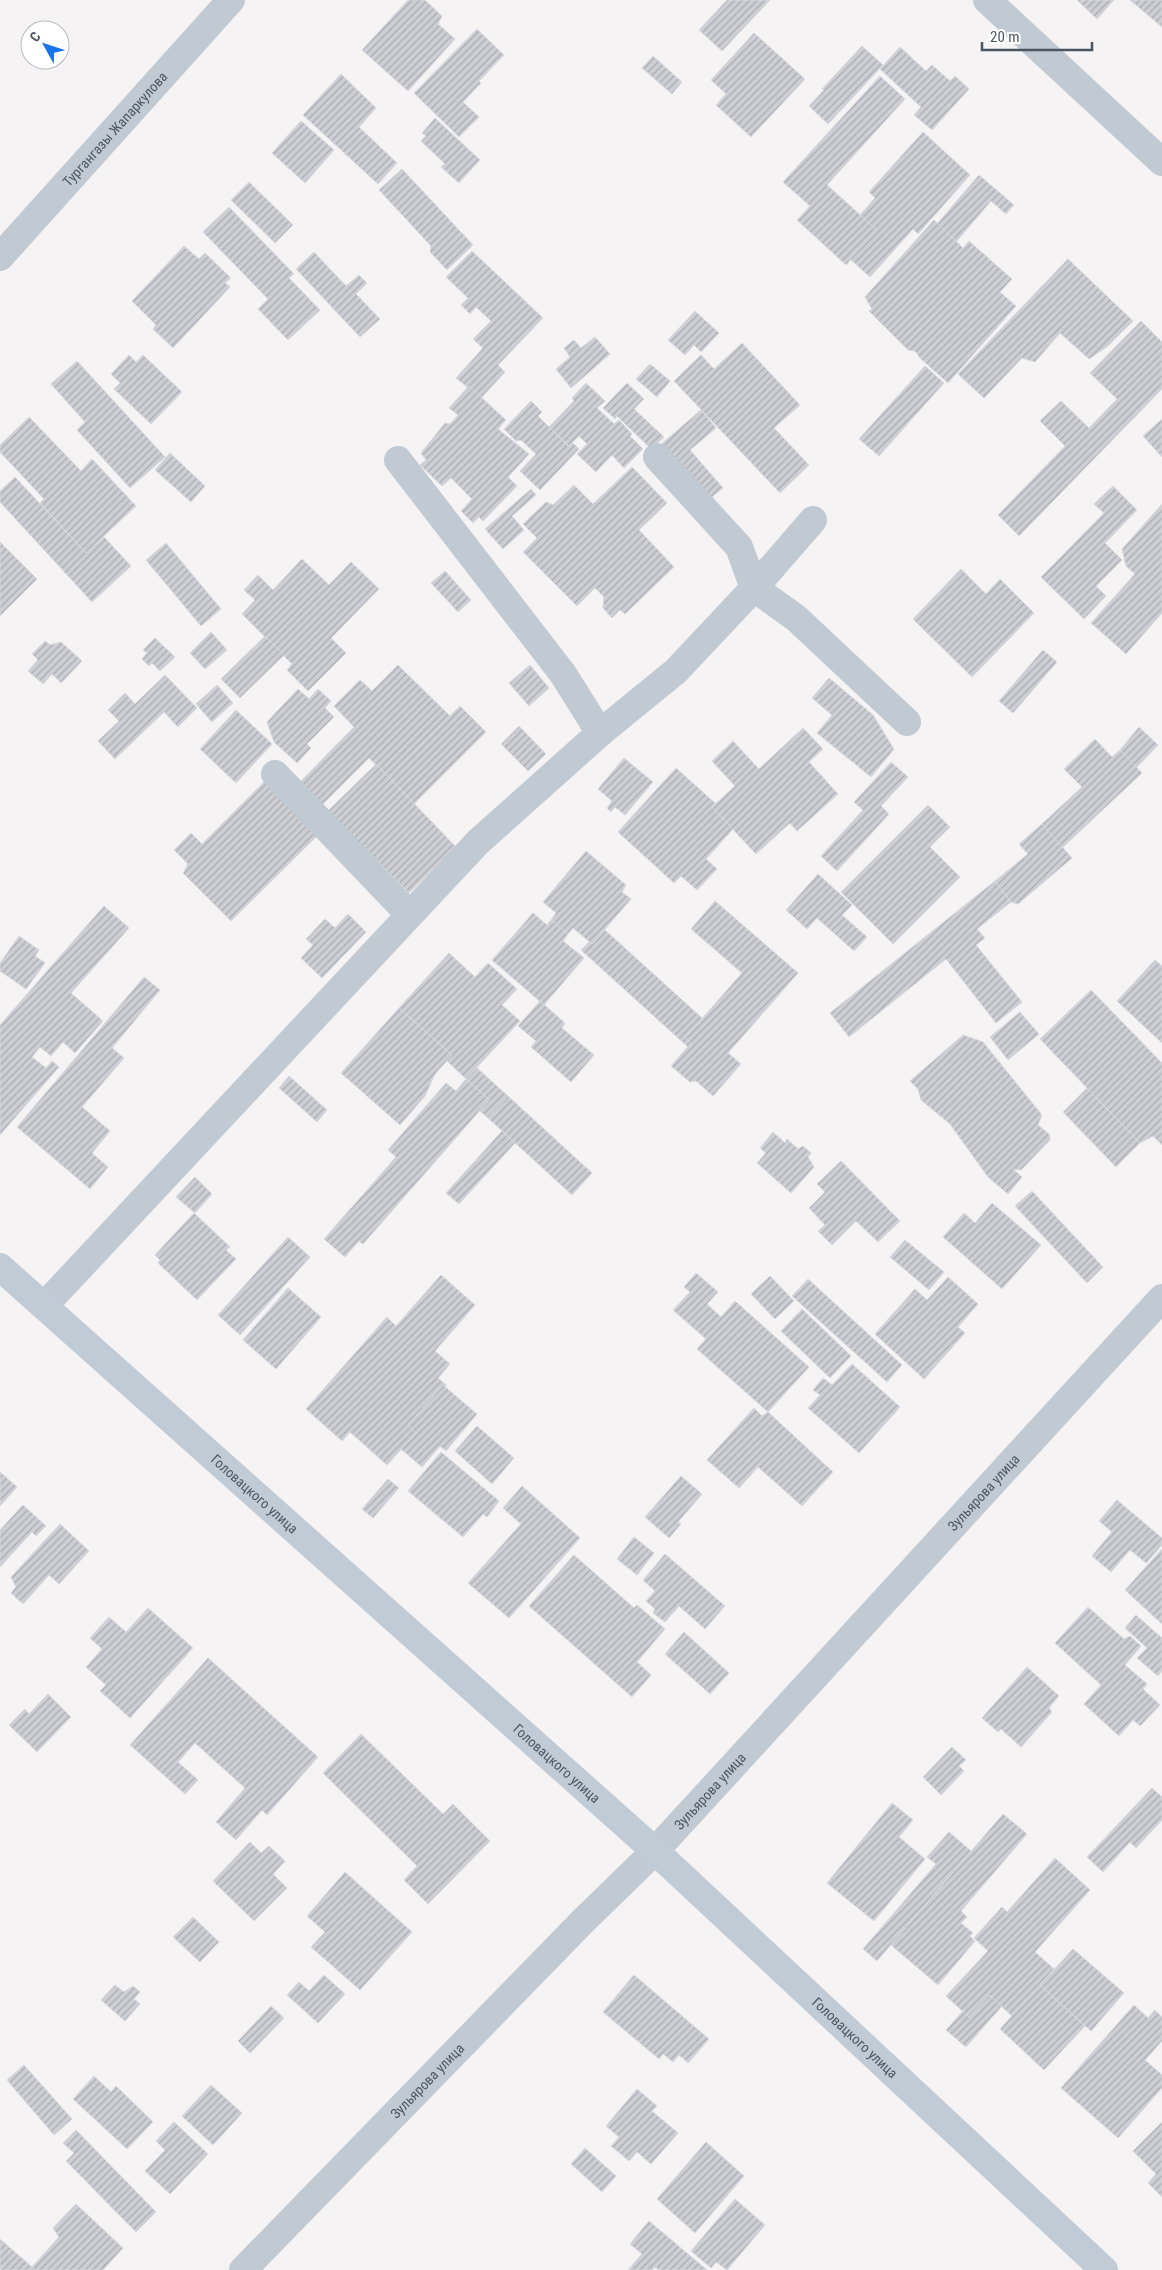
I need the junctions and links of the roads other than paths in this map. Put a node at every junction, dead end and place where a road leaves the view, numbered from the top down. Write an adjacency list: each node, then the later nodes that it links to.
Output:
1 (231, 0): 4 (street, Тургангазы Жапаркулова)
2 (987, 0): 3 (street)
3 (1162, 162)
4 (0, 256)
5 (656, 457): 8 (street)
6 (398, 460): 10 (street)
7 (813, 520): 8 (street)
8 (754, 588): 9 (street); 10 (street)
9 (907, 722)
10 (600, 733): 12 (street)
11 (275, 774): 12 (street)
12 (409, 914): 15 (street)
13 (0, 1267): 15 (main road, Головацкого улица)
14 (1162, 1298): 16 (street, Зульярова улица)
15 (44, 1306): 16 (main road, Головацкого улица)
16 (655, 1851): 17 (street, Зульярова улица); 18 (main road, Головацкого улица)
17 (242, 2270)
18 (1104, 2270)

